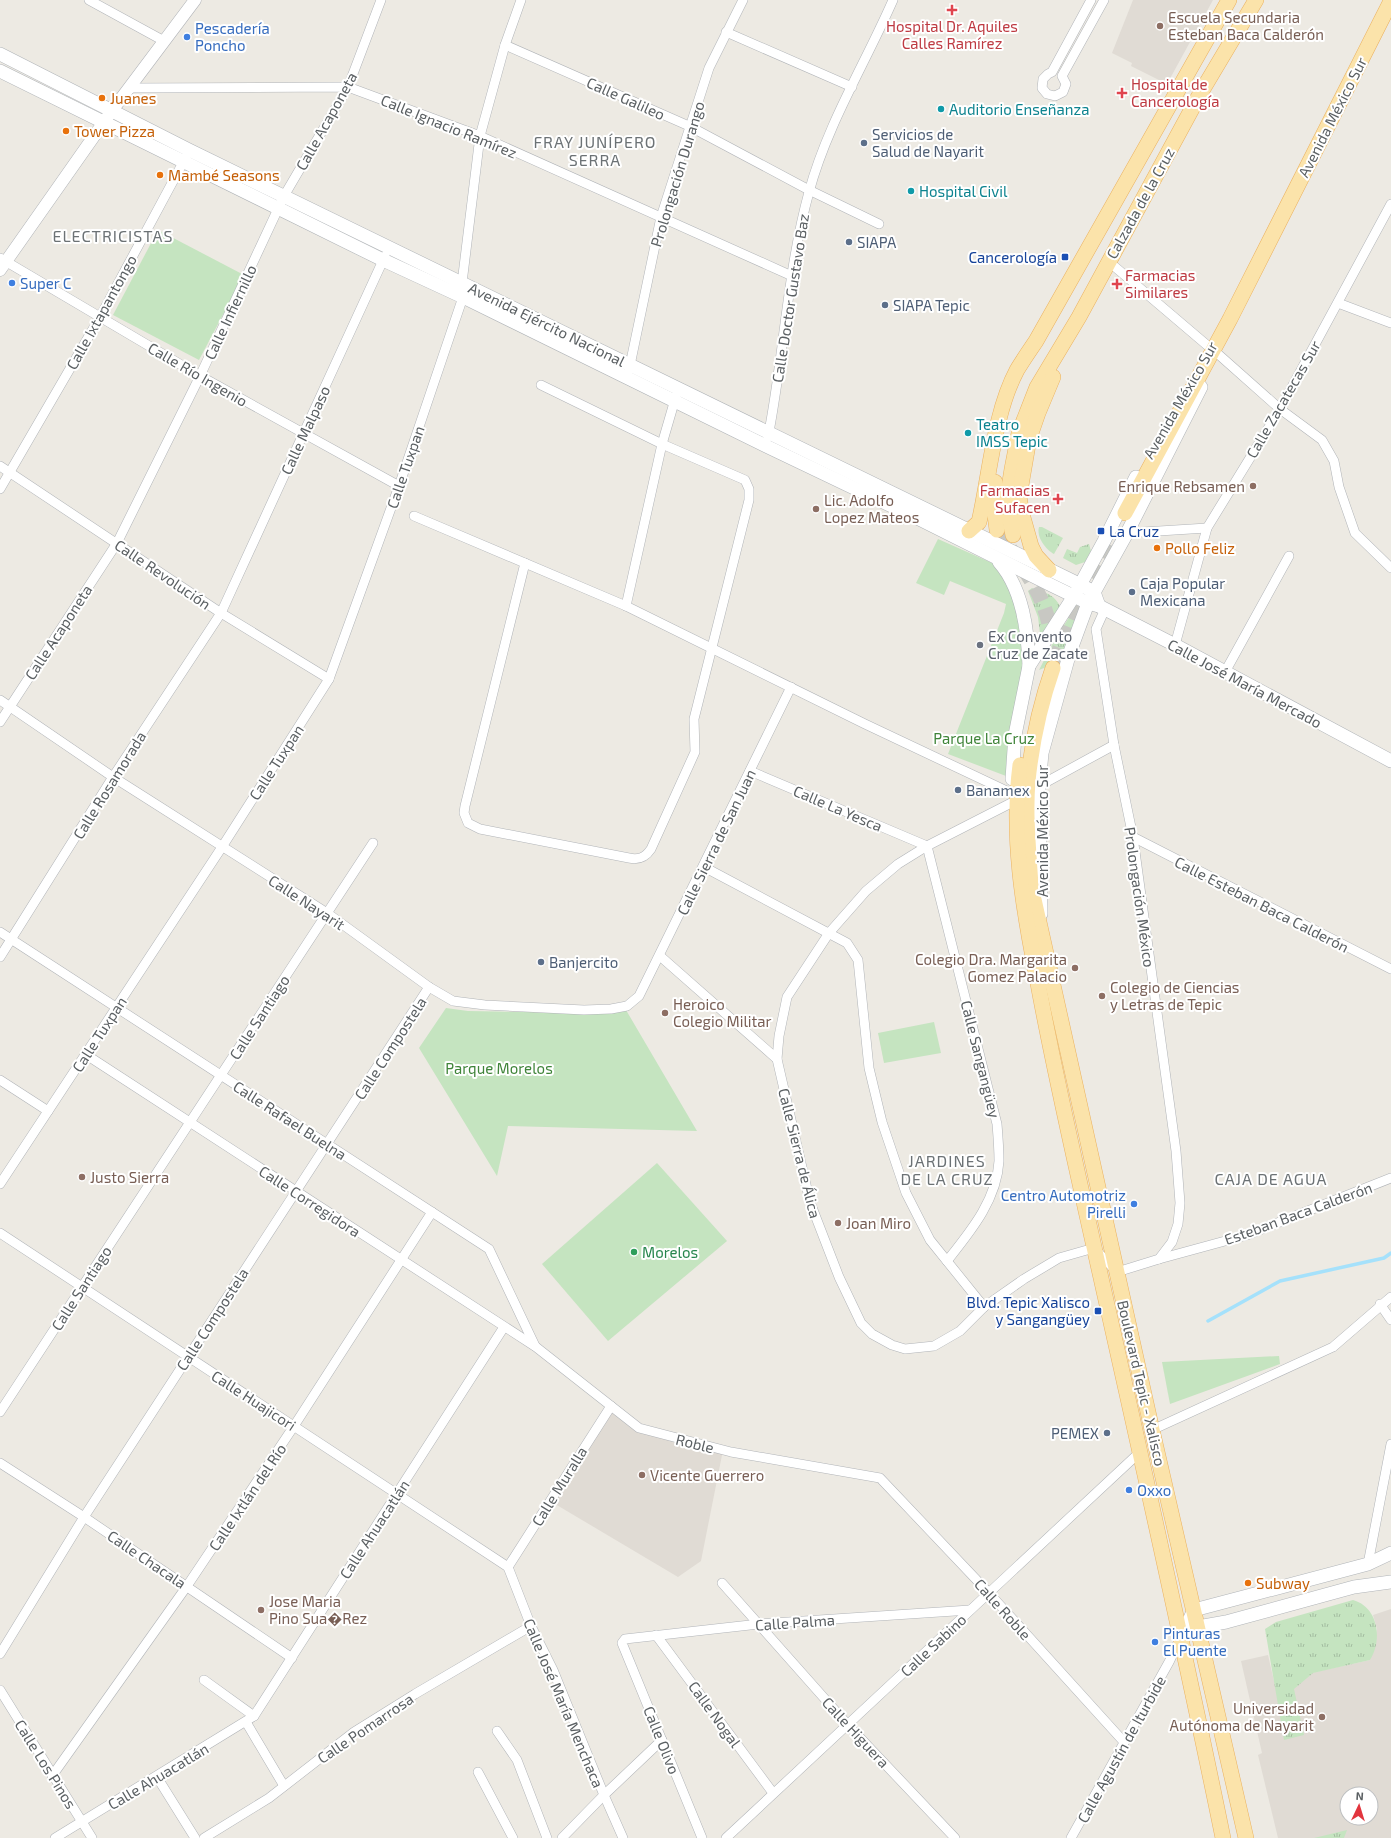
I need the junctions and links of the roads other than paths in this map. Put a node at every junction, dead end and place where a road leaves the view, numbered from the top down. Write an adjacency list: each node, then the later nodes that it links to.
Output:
1 (89, 0): 14 (street)
2 (195, 0): 14 (street)
3 (381, 0): 19 (street, Calle Acaponeta)
4 (521, 0): 16 (street)
5 (743, 0): 12 (street, Prolongación Durango)
6 (893, 0): 20 (street, Calle Doctor Gustavo Baz)
7 (1091, 0): 13 (street)
8 (1104, 0): 15 (street)
9 (1229, 0): 26 (main road, Calzada de la Cruz)
10 (1256, 0): 27 (main road, Calzada de la Cruz)
11 (1391, 1): 46 (main road, Avenida México Sur)
12 (726, 32): 20 (street); 24 (street, Prolongación Durango)
13 (1071, 37): 15 (street); 15 (street)
14 (164, 41): 21 (street)
15 (1080, 42)
16 (505, 45): 24 (street, Calle Galileo); 25 (street)
17 (0, 54): 22 (main road, Avenida Ejército Nacional)
18 (0, 71): 23 (main road, Avenida Ejército Nacional)
19 (348, 87): 21 (street, Calle Ignacio Ramírez); 25 (street, Calle Ignacio Ramírez); 31 (street, Calle Acaponeta)
20 (852, 87): 30 (street, Calle Doctor Gustavo Baz)
21 (130, 88): 22 (street)
22 (111, 112): 23 (street); 28 (main road, Avenida Ejército Nacional)
23 (104, 123): 29 (main road, Avenida Ejército Nacional); 39 (street)
24 (689, 126): 30 (street, Calle Galileo); 34 (street, Prolongación Durango)
25 (480, 136): 34 (street, Calle Ignacio Ramírez); 41 (street)
26 (1150, 140): 27 (main road); 48 (main road, Calzada de la Cruz)
27 (1170, 148): 38 (main road, Calzada de la Cruz)
28 (189, 150): 29 (street, Calle Ixtapantongo); 31 (main road, Avenida Ejército Nacional)
29 (183, 162): 33 (main road, Avenida Ejército Nacional); 44 (street, Calle Ixtapantongo)
30 (809, 190): 35 (street, Calle Galileo); 40 (street, Calle Doctor Gustavo Baz)
31 (284, 196): 33 (street, Calle Acaponeta); 36 (main road, Avenida Ejército Nacional)
32 (1391, 204): 43 (street, Calle Zacatecas Sur)
33 (278, 209): 37 (main road, Avenida Ejército Nacional); 51 (street, Calle Infiernillo)
34 (661, 217): 40 (street, Calle Ignacio Ramírez); 50 (street, Prolongación Durango)
35 (879, 224)
36 (390, 248): 37 (street, Calle Malpaso); 41 (main road, Avenida Ejército Nacional)
37 (383, 260): 42 (main road, Avenida Ejército Nacional); 56 (street, Calle Malpaso)
38 (1108, 261): 45 (main road, Calzada de la Cruz); 49 (street)
39 (2, 263): 44 (street, Calle Río Ingenio)
40 (792, 276): 57 (street, Calle Doctor Gustavo Baz)
41 (462, 283): 42 (street); 50 (main road, Avenida Ejército Nacional)
42 (463, 297): 52 (main road, Avenida Ejército Nacional); 61 (street, Calle Tuxpan)
43 (1338, 303): 47 (street); 55 (street, Calle Zacatecas Sur)
44 (100, 317): 51 (street, Calle Río Ingenio); 60 (street, Calle Ixtapantongo)
45 (1079, 317): 69 (main road, Calzada de la Cruz); 75 (main road)
46 (1230, 319): 49 (main road, Avenida México Sur); 63 (main road)
47 (1391, 323)
48 (1036, 341): 66 (main road); 67 (main road)
49 (1213, 350): 55 (street); 68 (main road, Avenida México Sur); 76 (main road, Avenida México Sur)
50 (629, 364): 52 (street, Prolongación Durango); 54 (main road, Avenida Ejército Nacional)
51 (200, 376): 56 (street, Calle Río Ingenio); 70 (street, Calle Infiernillo)
52 (628, 378): 54 (main road, Avenida Ejército Nacional)
53 (542, 385): 58 (street)
54 (676, 395): 57 (main road, Avenida Ejército Nacional); 58 (street)
55 (1280, 409): 65 (street, Calle Zacatecas Sur); 74 (street)
56 (304, 433): 61 (street, Calle Río Ingenio); 79 (street, Calle Malpaso)
57 (768, 440): 67 (main road, Avenida Ejército Nacional); 72 (main road, Avenida Ejército Nacional)
58 (662, 444): 78 (street); 81 (street)
59 (0, 466): 60 (street, Calle Revolución)
60 (10, 473): 62 (street, Calle Ixtapantongo); 70 (street, Calle Revolución)
61 (398, 486): 85 (street, Calle Tuxpan)
62 (0, 489)
63 (1125, 513)
64 (414, 516): 73 (street)
65 (1207, 528): 68 (street); 80 (street, Calle Zacatecas Sur)
66 (997, 530)
67 (969, 531): 75 (main road, Avenida Ejército Nacional)
68 (1127, 533): 77 (main road, Avenida México Sur)
69 (1013, 535)
70 (117, 543): 79 (street, Calle Revolución); 88 (street, Calle Acaponeta)
71 (1289, 556): 84 (street)
72 (995, 557): 76 (main road, Avenida Ejército Nacional); 82 (main road)
73 (525, 563): 78 (street); 81 (street)
74 (1391, 568)
75 (1049, 570): 76 (main road, Avenida Ejército Nacional)
76 (1077, 590): 77 (main road, Avenida Ejército Nacional); 82 (main road, Avenida México Sur)
77 (1097, 603): 80 (main road, Calle José María Mercado); 90 (street, Prolongación México); 94 (main road, Avenida México Sur)
78 (626, 606): 81 (street)
79 (221, 613): 85 (street, Calle Revolución); 93 (street, Calle Rosamorada)
80 (1175, 645): 84 (main road, Calle José María Mercado)
81 (713, 648): 86 (street)
82 (1029, 666): 95 (main road, Avenida México Sur)
83 (1049, 668): 102 (main road)
84 (1225, 672): 91 (main road, Calle José María Mercado)
85 (329, 679): 99 (street, Calle Tuxpan)
86 (791, 687): 92 (street, Calle Sierra de San Juan); 95 (street)
87 (0, 700): 88 (street, Calle Nayarit)
88 (10, 706): 89 (street, Calle Acaponeta); 93 (street, Calle Nayarit)
89 (0, 722)
90 (1114, 745): 94 (street); 96 (street, Prolongación México)
91 (1391, 761)
92 (750, 771): 98 (street, Calle La Yesca); 100 (street, Calle Sierra de San Juan)
93 (114, 777): 99 (street, Calle Nayarit); 105 (street, Calle Rosamorada)
94 (1039, 786): 102 (main road, Avenida México Sur)
95 (1011, 798): 98 (street, Calle Sierra de Álica); 102 (main road, Avenida México Sur)
96 (1133, 837): 108 (street, Calle Esteban Baca Calderón); 125 (street, Prolongación México)
97 (373, 843): 101 (street, Calle Santiago)
98 (926, 846): 104 (street, Calle Sierra de Álica); 127 (street, Calle Sangangüey)
99 (222, 847): 101 (street, Calle Nayarit); 111 (street, Calle Tuxpan)
100 (704, 867): 104 (street); 106 (street, Calle Sierra de San Juan)
101 (327, 913): 109 (street, Calle Nayarit); 114 (street, Calle Santiago)
102 (1035, 930): 124 (main road, Boulevard Tepic - Xalisco); 128 (main road, Boulevard Tepic - Xalisco)
103 (0, 932): 105 (street, Calle Rafael Buelna)
104 (829, 933): 113 (street, Calle Sierra de Álica); 127 (street)
105 (12, 940): 107 (street, Calle Rosamorada); 111 (street, Calle Rafael Buelna)
106 (660, 956): 110 (street, Calle Sierra de San Juan); 113 (street)
107 (0, 958)
108 (1391, 969)
109 (429, 987): 110 (street, Calle Nayarit); 118 (street, Calle Compostela)
110 (639, 996)
111 (116, 1007): 112 (street, Calle Tuxpan); 114 (street, Calle Rafael Buelna)
112 (85, 1054): 116 (street, Calle Tuxpan); 117 (street, Calle Corregidora)
113 (777, 1059): 132 (street, Calle Sierra de Álica)
114 (221, 1075): 117 (street, Calle Santiago); 118 (street, Calle Rafael Buelna)
115 (0, 1080): 116 (street)
116 (48, 1111): 120 (street, Calle Tuxpan)
117 (190, 1122): 121 (street, Calle Corregidora); 129 (street, Calle Santiago)
118 (327, 1144): 121 (street, Calle Compostela); 122 (street, Calle Rafael Buelna)
119 (1391, 1178): 125 (street, Esteban Baca Calderón)
120 (0, 1184)
121 (296, 1191): 126 (street, Calle Corregidora); 136 (street, Calle Compostela)
122 (432, 1212): 126 (street, Calle Ixtlán del Río); 135 (street, Calle Rafael Buelna)
123 (0, 1233): 129 (street, Calle Huajicori)
124 (1094, 1248): 128 (street); 132 (street, Calle Sierra de Álica); 142 (main road, Boulevard Tepic - Xalisco)
125 (1159, 1259): 128 (street)
126 (401, 1260): 134 (street, Calle Corregidora); 139 (street, Calle Ixtlán del Río)
127 (947, 1262): 132 (street)
128 (1117, 1272): 140 (main road, Boulevard Tepic - Xalisco)
129 (82, 1287): 136 (street, Calle Huajicori); 138 (street, Calle Santiago)
130 (1391, 1297): 131 (street)
131 (1380, 1304): 133 (street); 140 (street)
132 (984, 1307)
133 (1391, 1320)
134 (504, 1327): 135 (street, Calle Corregidora); 145 (street, Calle Ahuacatlán)
135 (536, 1347): 137 (street, Roble)
136 (188, 1356): 139 (street, Calle Huajicori); 146 (street, Calle Compostela)
137 (610, 1406): 144 (street, Roble); 149 (street, Calle Muralla)
138 (0, 1412)
139 (294, 1426): 145 (street, Calle Huajicori); 152 (street, Calle Ixtlán del Río)
140 (1152, 1430): 155 (main road, Boulevard Tepic - Xalisco)
141 (1391, 1444): 148 (street)
142 (1140, 1452): 153 (street, Calle Sabino); 160 (main road, Boulevard Tepic - Xalisco)
143 (0, 1463): 146 (street, Calle Chacala)
144 (880, 1478): 153 (street, Calle Roble)
145 (397, 1494): 149 (street, Calle Huajicori); 163 (street, Calle Ahuacatlán)
146 (84, 1517): 152 (street, Calle Chacala); 162 (street, Calle Compostela)
147 (1391, 1553): 148 (main road)
148 (1368, 1564): 155 (main road)
149 (508, 1567): 157 (street, Calle José María Menchaca)
150 (1391, 1582): 158 (main road)
151 (722, 1583): 156 (street, Calle Higuera)
152 (187, 1586): 163 (street, Calle Chacala); 173 (street, Calle Ixtlán del Río)
153 (989, 1593): 154 (street, Calle Sabino); 171 (street, Calle Roble)
154 (970, 1610): 156 (street, Calle Palma); 168 (street, Calle Sabino)
155 (1194, 1610): 158 (main road, Boulevard Tepic - Xalisco); 160 (main road)
156 (759, 1624): 159 (street, Calle Palma); 168 (street, Calle Higuera)
157 (531, 1626): 175 (street, Calle Pomarrosa); 177 (street, Calle José María Menchaca)
158 (1198, 1628): 160 (main road); 192 (main road, Boulevard Tepic - Xalisco)
159 (656, 1635): 161 (street, Calle Palma); 176 (street, Calle Nogal)
160 (1181, 1638): 171 (street, Calle Agustín de Iturbide); 191 (main road, Boulevard Tepic - Xalisco)
161 (622, 1643): 170 (street, Calle Olivo)
162 (0, 1654)
163 (292, 1658): 166 (street, Calle Ahuacatlán)
164 (204, 1680): 166 (street)
165 (0, 1690): 173 (street, Calle Los Pinos)
166 (254, 1716): 167 (street, Calle Ahuacatlán)
167 (246, 1722): 174 (street, Calle Ahuacatlán); 175 (street)
168 (848, 1725): 176 (street, Calle Sabino); 189 (street, Calle Higuera)
169 (497, 1731): 184 (street)
170 (662, 1740): 177 (street); 187 (street, Calle Olivo)
171 (1124, 1742): 190 (street, Calle Agustín de Iturbide)
172 (478, 1772): 183 (street)
173 (52, 1776): 178 (street, Calle Los Pinos)
174 (157, 1777): 178 (street, Calle Ahuacatlán); 181 (street)
175 (284, 1786): 182 (street, Calle Pomarrosa)
176 (773, 1793): 188 (street, Calle Sabino)
177 (604, 1795): 185 (street); 186 (street, Calle José María Menchaca)
178 (82, 1822): 179 (street, Calle Ahuacatlán); 180 (street, Calle Los Pinos)
179 (55, 1838)
180 (92, 1838)
181 (195, 1838)
182 (204, 1838)
183 (513, 1838)
184 (547, 1838)
185 (562, 1838)
186 (623, 1838)
187 (702, 1838)
188 (726, 1838)
189 (955, 1838)
190 (1071, 1838)
191 (1223, 1838)
192 (1246, 1838)

